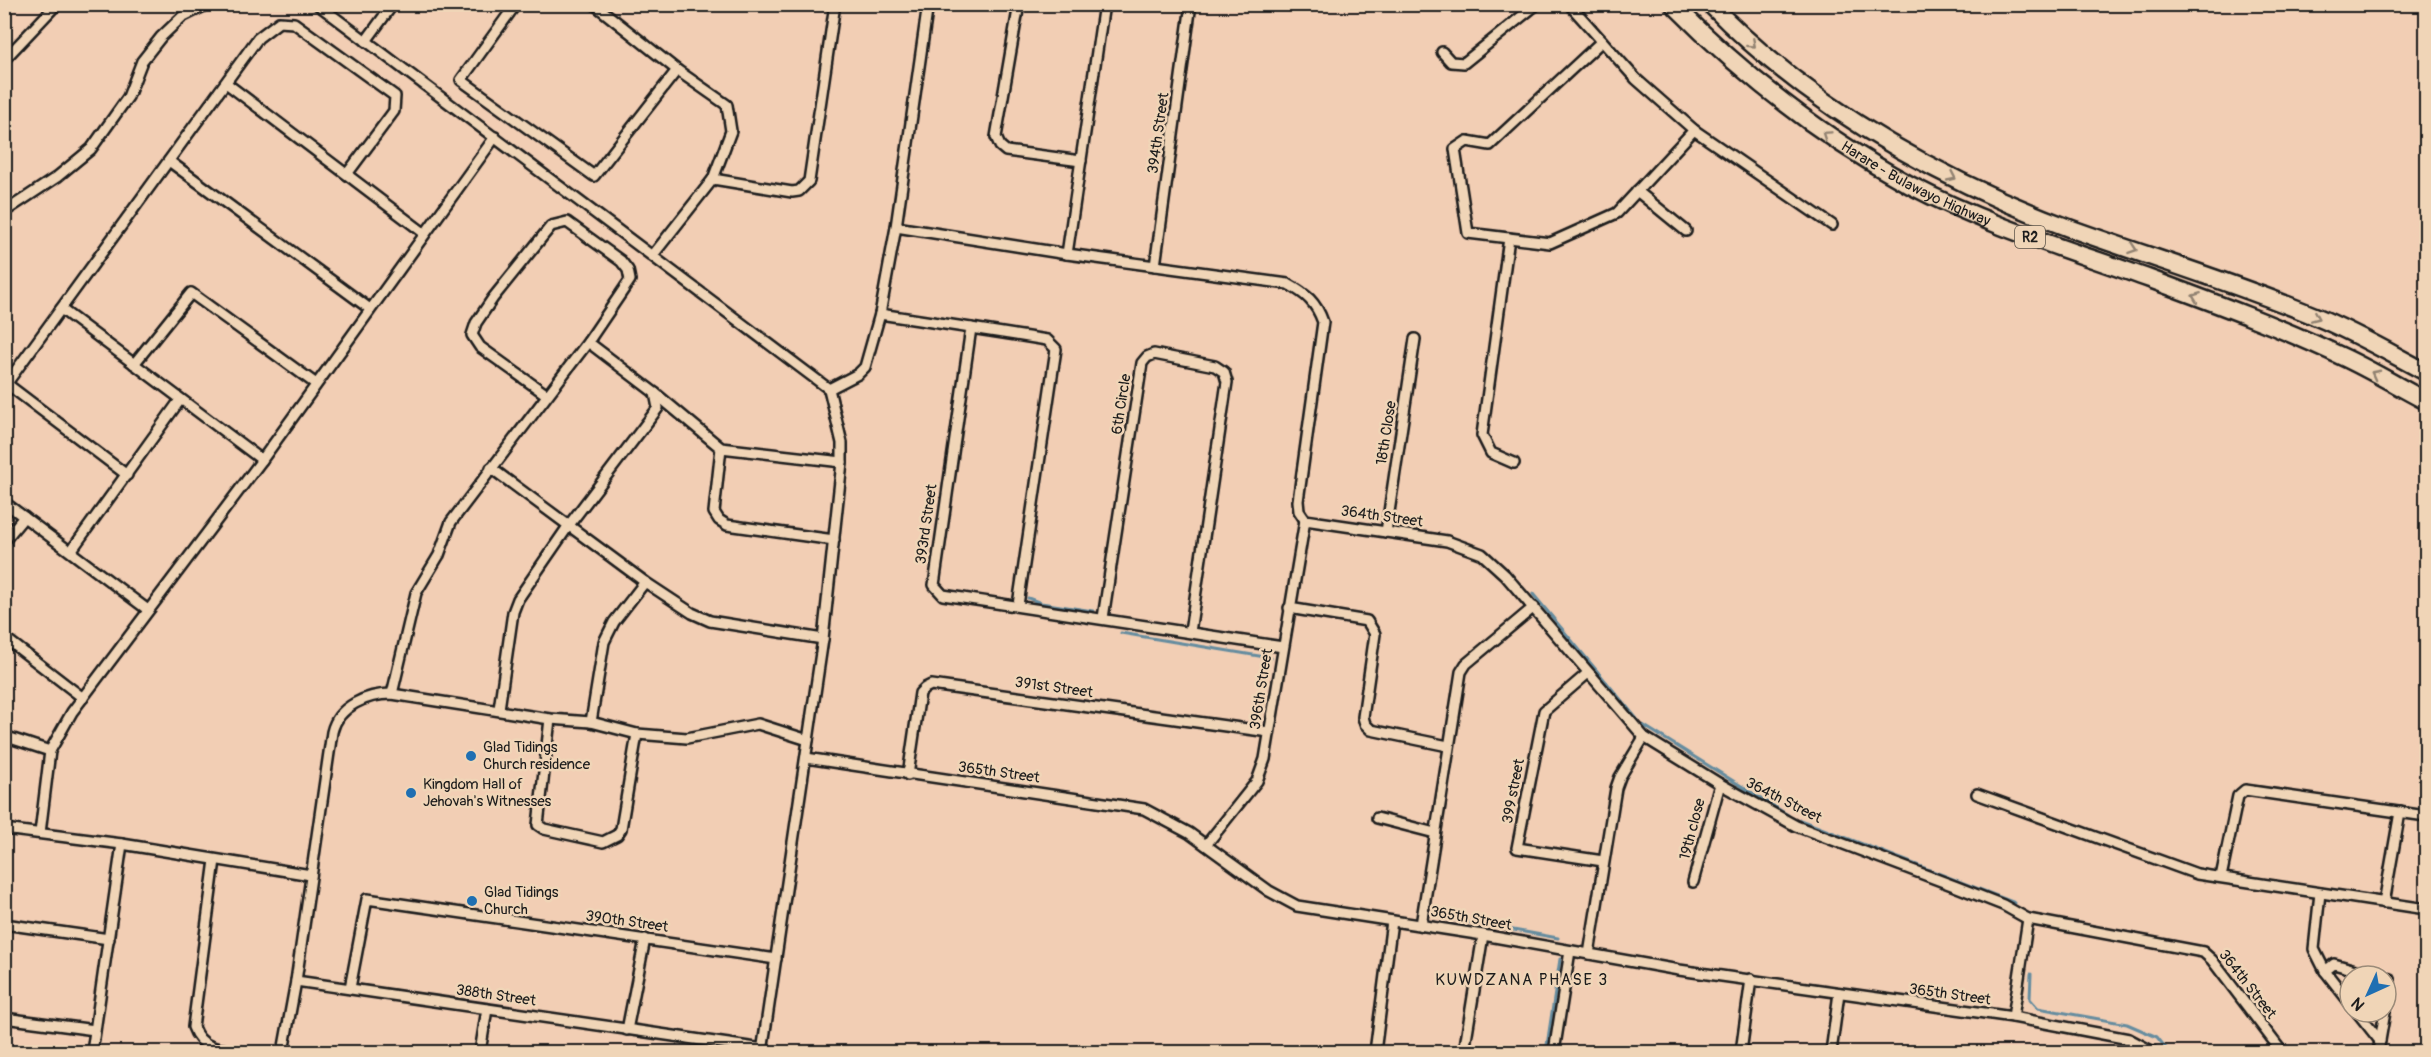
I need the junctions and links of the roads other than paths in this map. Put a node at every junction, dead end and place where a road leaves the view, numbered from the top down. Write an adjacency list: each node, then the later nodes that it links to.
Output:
1 (57, 4): 19 (street)
2 (208, 4): 29 (street)
3 (317, 4): 16 (street)
4 (393, 4): 16 (street)
5 (516, 4): 20 (street)
6 (594, 4): 20 (street)
7 (835, 4): 27 (street)
8 (928, 4): 31 (street)
9 (1019, 4): 25 (street)
10 (1104, 4): 25 (street)
11 (1191, 4): 37 (street, 394th Street)
12 (1538, 4): 18 (street)
13 (1569, 4): 17 (street)
14 (1673, 4): 52 (highway, Harare - Bulawayo Highway / R2, one-way to 14)
15 (1710, 4): 45 (highway, Harare - Bulawayo Highway / R2, one-way to 45)
16 (366, 41): 23 (street)
17 (1602, 41): 22 (street); 34 (street)
18 (1442, 52)
19 (4, 60)
20 (677, 70): 27 (street)
21 (226, 83): 24 (street); 26 (street); 26 (street)
22 (1694, 130): 28 (street); 30 (street)
23 (495, 137): 33 (street); 36 (street)
24 (169, 161): 38 (street); 39 (street)
25 (1081, 161): 35 (street)
26 (347, 174): 33 (street)
27 (713, 179): 36 (street)
28 (1637, 191): 32 (street); 34 (street)
29 (4, 212)
30 (1832, 225)
31 (896, 226): 35 (street); 40 (street)
32 (1686, 231)
33 (424, 233): 39 (street)
34 (1509, 238): 56 (street)
35 (1067, 254): 37 (street)
36 (653, 255): 48 (street)
37 (1155, 266): 61 (street)
38 (62, 309): 44 (street); 47 (street)
39 (370, 309): 46 (street)
40 (880, 314): 41 (street); 48 (street)
41 (971, 328): 68 (street); 68 (street, 393rd Street)
42 (1416, 339): 63 (street, 18th Close)
43 (588, 342): 49 (street); 50 (street); 50 (street)
44 (134, 364): 46 (street); 51 (street)
45 (2427, 372)
46 (316, 384): 54 (street)
47 (6, 386): 58 (street)
48 (829, 389): 55 (street)
49 (655, 393): 53 (street); 62 (street)
50 (547, 395): 57 (street)
51 (180, 400): 54 (street); 58 (street)
52 (2427, 401)
53 (721, 448): 55 (street); 64 (street)
54 (262, 460): 71 (street)
55 (842, 462): 64 (street)
56 (1514, 463)
57 (491, 468): 62 (street); 78 (street)
58 (127, 476): 66 (street)
59 (4, 502): 60 (street)
60 (24, 516): 65 (street); 66 (street)
61 (1305, 520): 63 (street, 364th Street); 69 (street, 396th Street)
62 (569, 525): 67 (street); 80 (street)
63 (1386, 532): 70 (street, 364th Street)
64 (834, 540): 75 (street)
65 (4, 542)
66 (70, 551): 71 (street)
67 (645, 582): 75 (street); 82 (street)
68 (1018, 605): 72 (street, 393rd Street)
69 (1289, 608): 76 (street, 396th Street); 88 (street)
70 (1534, 608): 77 (street, 364th Street); 88 (street)
71 (148, 610): 79 (street)
72 (1104, 618): 73 (street, 393rd Street); 73 (street, 6th Circle)
73 (1190, 632): 76 (street, 393rd Street)
74 (4, 637): 79 (street)
75 (823, 639): 87 (street)
76 (1283, 647): 83 (street, 396th Street)
77 (1587, 673): 86 (street, 364th Street); 103 (street, 399 street)
78 (392, 694): 80 (street); 104 (street)
79 (83, 698): 89 (street)
80 (499, 709): 81 (street)
81 (550, 718): 82 (street); 84 (street)
82 (591, 722): 84 (street)
83 (1269, 732): 91 (street, 391st Street); 101 (street, 396th Street)
84 (636, 734): 87 (street)
85 (4, 736): 89 (street)
86 (1644, 737): 92 (street, 364th Street); 103 (street)
87 (808, 740): 90 (street)
88 (1448, 746): 99 (street)
89 (50, 751): 98 (street)
90 (806, 758): 91 (street, 365th Street); 119 (street)
91 (908, 775): 101 (street, 365th Street)
92 (1720, 784): 106 (street, 19th close); 110 (street, 364th Street)
93 (1977, 794): 105 (street)
94 (2400, 812): 95 (street); 105 (street); 108 (street)
95 (2427, 816)
96 (1377, 818): 99 (street)
97 (4, 829): 98 (street)
98 (40, 833): 100 (street)
99 (1435, 833): 113 (street)
100 (122, 844): 102 (street); 115 (street)
101 (1206, 845): 111 (street, 365th Street)
102 (215, 860): 104 (street); 137 (street)
103 (1603, 861): 118 (street)
104 (311, 875): 123 (street)
105 (2221, 878): 107 (street)
106 (1693, 882)
107 (2320, 893): 108 (street); 121 (street)
108 (2384, 903): 109 (street)
109 (2427, 909)
110 (2028, 919): 129 (street); 146 (street, 364th Street)
111 (1392, 921): 113 (street, 365th Street); 140 (street)
112 (4, 924): 115 (street)
113 (1421, 925): 114 (street, 365th Street)
114 (1483, 935): 117 (street, 365th Street); 141 (street)
115 (108, 939): 132 (street)
116 (645, 939): 119 (street, 390th Street); 124 (street, 390th Street); 133 (street)
117 (1570, 951): 118 (street, 365th Street); 142 (street)
118 (1589, 954): 122 (street, 365th Street)
119 (776, 959): 135 (street)
120 (2338, 965): 121 (street)
121 (2325, 971): 125 (street)
122 (1751, 979): 126 (street, 365th Street); 143 (street)
123 (296, 981): 124 (street, 388th Street); 138 (street)
124 (350, 988): 127 (street, 388th Street)
125 (2338, 988)
126 (1839, 993): 129 (street, 365th Street); 144 (street)
127 (487, 1009): 133 (street, 388th Street); 139 (street)
128 (4, 1017): 132 (street)
129 (2013, 1017): 145 (street, 365th Street)
130 (2367, 1024): 134 (street)
131 (2383, 1024): 134 (street)
132 (95, 1030): 136 (street)
133 (627, 1030): 135 (street, 388th Street)
134 (2380, 1041): 147 (street)
135 (762, 1051)
136 (92, 1053)
137 (242, 1053)
138 (283, 1053)
139 (480, 1053)
140 (1375, 1053)
141 (1464, 1053)
142 (1554, 1053)
143 (1741, 1053)
144 (1831, 1053)
145 (2153, 1053)
146 (2282, 1053)
147 (2378, 1053)

